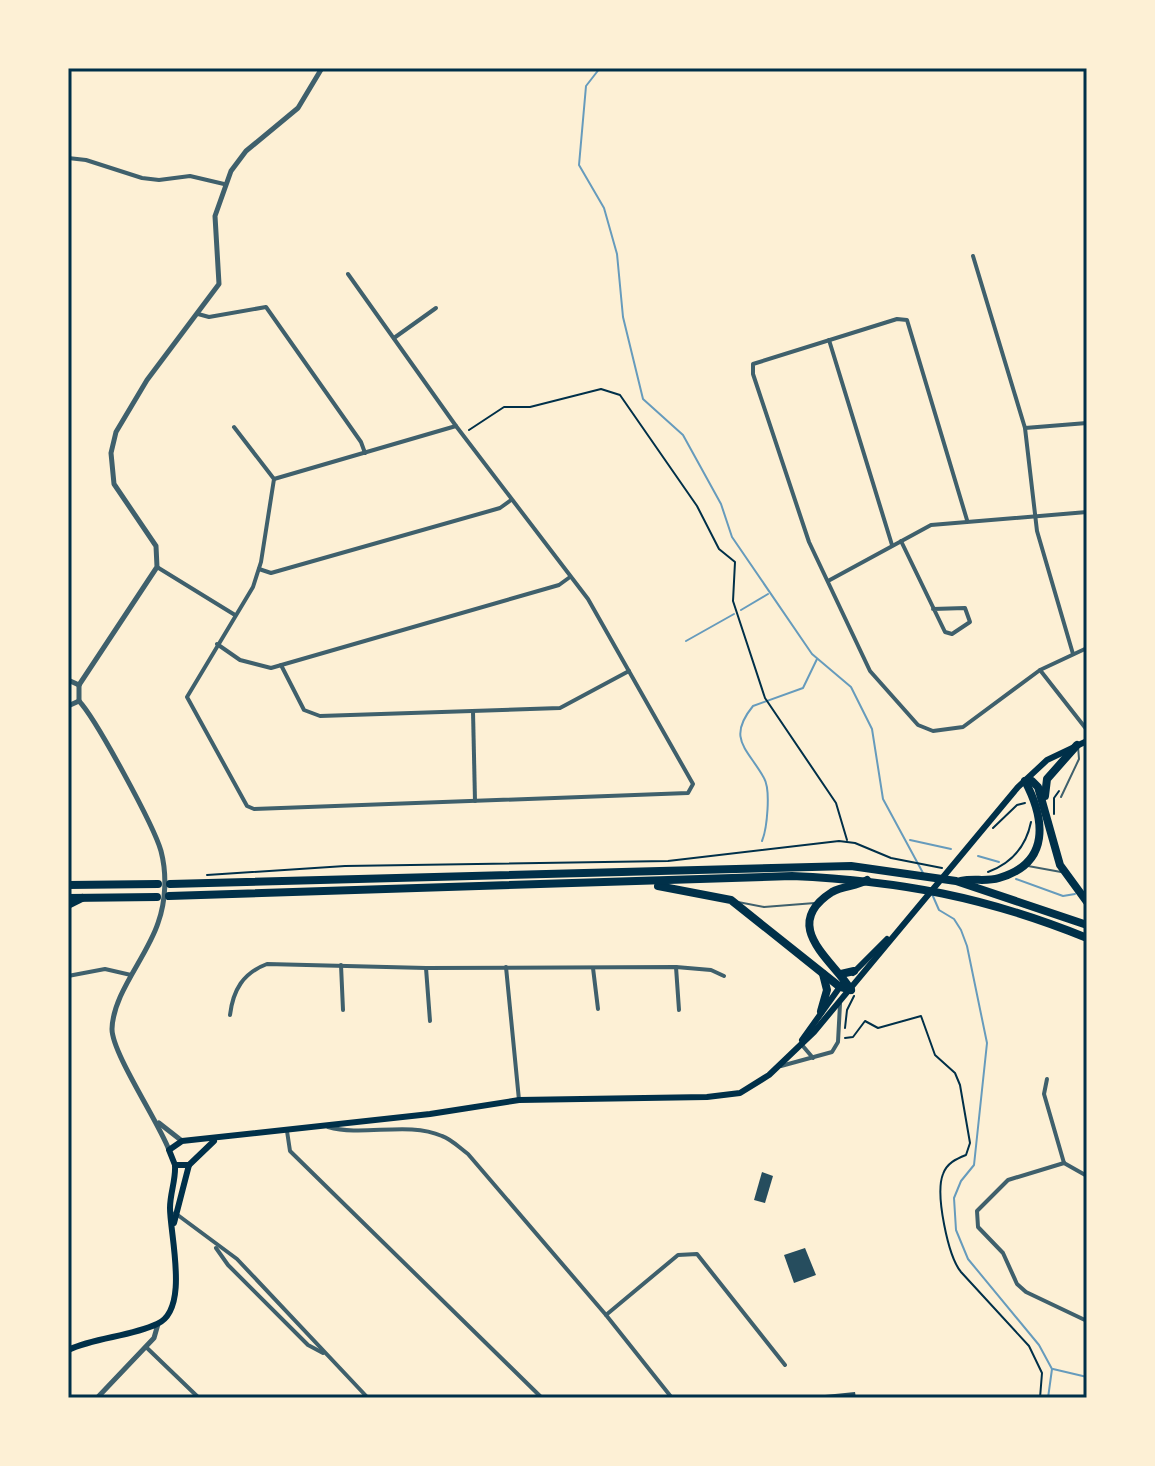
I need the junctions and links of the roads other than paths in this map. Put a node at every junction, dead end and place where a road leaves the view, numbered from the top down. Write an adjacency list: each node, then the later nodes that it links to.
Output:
1 (322, 68): 3 (street)
2 (68, 158): 3 (street)
3 (224, 184): 7 (street)
4 (973, 256): 13 (street)
5 (348, 274): 8 (street)
6 (436, 308): 8 (street)
7 (198, 314): 14 (street); 22 (street)
8 (394, 338): 11 (street)
9 (829, 340): 19 (street); 21 (street); 25 (street)
10 (1087, 423): 13 (street)
11 (456, 426): 14 (street); 16 (street)
12 (234, 427): 15 (street)
13 (1025, 428): 18 (street)
14 (365, 453): 15 (street)
15 (274, 479): 23 (street)
16 (511, 500): 23 (street); 24 (street)
17 (1087, 512): 18 (street)
18 (1034, 517): 19 (street); 30 (street)
19 (967, 520): 20 (street)
20 (901, 541): 21 (street); 26 (street)
21 (892, 545): 25 (street)
22 (157, 567): 27 (street); 35 (street)
23 (259, 569): 27 (street)
24 (570, 577): 31 (street); 33 (street)
25 (828, 581): 32 (street)
26 (933, 609): 26 (street)
27 (235, 615): 28 (street)
28 (217, 644): 31 (street); 44 (street)
29 (1087, 648): 30 (street)
30 (1073, 654): 32 (street)
31 (281, 665): 38 (street)
32 (1040, 670): 39 (street)
33 (629, 671): 38 (street); 44 (street)
34 (68, 680): 35 (street)
35 (79, 685): 36 (street)
36 (79, 701): 37 (street); 74 (street)
37 (68, 706)
38 (473, 711): 44 (street)
39 (1087, 730)
40 (1087, 741): 41 (main road)
41 (1077, 745): 42 (main road); 43 (lane); 45 (highway)
42 (1025, 781): 45 (highway); 46 (highway); 63 (main road)
43 (1061, 797)
44 (475, 801)
45 (1047, 810): 47 (highway)
46 (1023, 865): 47 (lane); 49 (highway)
47 (1064, 873): 60 (highway)
48 (868, 880): 50 (highway); 59 (highway); 64 (highway)
49 (956, 881): 52 (highway); 62 (highway)
50 (601, 883): 54 (highway); 58 (highway)
51 (158, 884): 53 (highway)
52 (170, 884)
53 (68, 885)
54 (169, 896)
55 (157, 897): 57 (highway)
56 (68, 898): 57 (highway)
57 (83, 898): 61 (highway)
58 (731, 900): 59 (lane); 71 (highway)
59 (823, 900): 75 (highway)
60 (1087, 902)
61 (68, 905)
62 (1087, 925)
63 (896, 931): 70 (main road); 76 (main road)
64 (1087, 938)
65 (341, 965): 68 (street); 79 (street); 82 (street)
66 (506, 966): 68 (street); 69 (street); 88 (street)
67 (676, 967): 69 (street); 73 (street); 80 (street)
68 (426, 968): 83 (street)
69 (593, 968): 78 (street)
70 (854, 971): 75 (highway)
71 (823, 973): 75 (highway); 81 (highway)
72 (68, 976): 74 (street)
73 (724, 976)
74 (133, 977): 89 (street)
75 (842, 980): 76 (highway); 81 (main road)
76 (856, 989): 77 (main road)
77 (840, 1001): 84 (main road); 85 (street)
78 (598, 1009)
79 (343, 1010)
80 (679, 1010)
81 (821, 1011): 84 (main road)
82 (230, 1015)
83 (430, 1021)
84 (801, 1043): 85 (street); 86 (main road)
85 (813, 1058): 86 (street)
86 (778, 1067): 88 (main road)
87 (1047, 1079): 96 (street)
88 (519, 1100): 90 (main road)
89 (159, 1122): 93 (street); 94 (street)
90 (322, 1125): 91 (main road); 101 (street)
91 (287, 1130): 92 (main road); 111 (street)
92 (217, 1139): 93 (main road); 95 (main road)
93 (184, 1141): 94 (main road); 95 (main road)
94 (169, 1150): 97 (main road)
95 (192, 1161): 97 (main road); 99 (main road)
96 (1064, 1163): 98 (street); 102 (street)
97 (175, 1165): 99 (main road)
98 (1087, 1176)
99 (174, 1212): 100 (street); 103 (main road)
100 (215, 1245): 106 (street); 106 (street)
101 (606, 1315): 107 (street); 112 (street)
102 (1087, 1321)
103 (158, 1324): 104 (street); 105 (main road)
104 (146, 1346): 108 (street); 109 (street)
105 (68, 1350)
106 (325, 1354): 110 (street)
107 (785, 1365)
108 (97, 1398)
109 (199, 1398)
110 (368, 1398)
111 (542, 1398)
112 (672, 1398)

